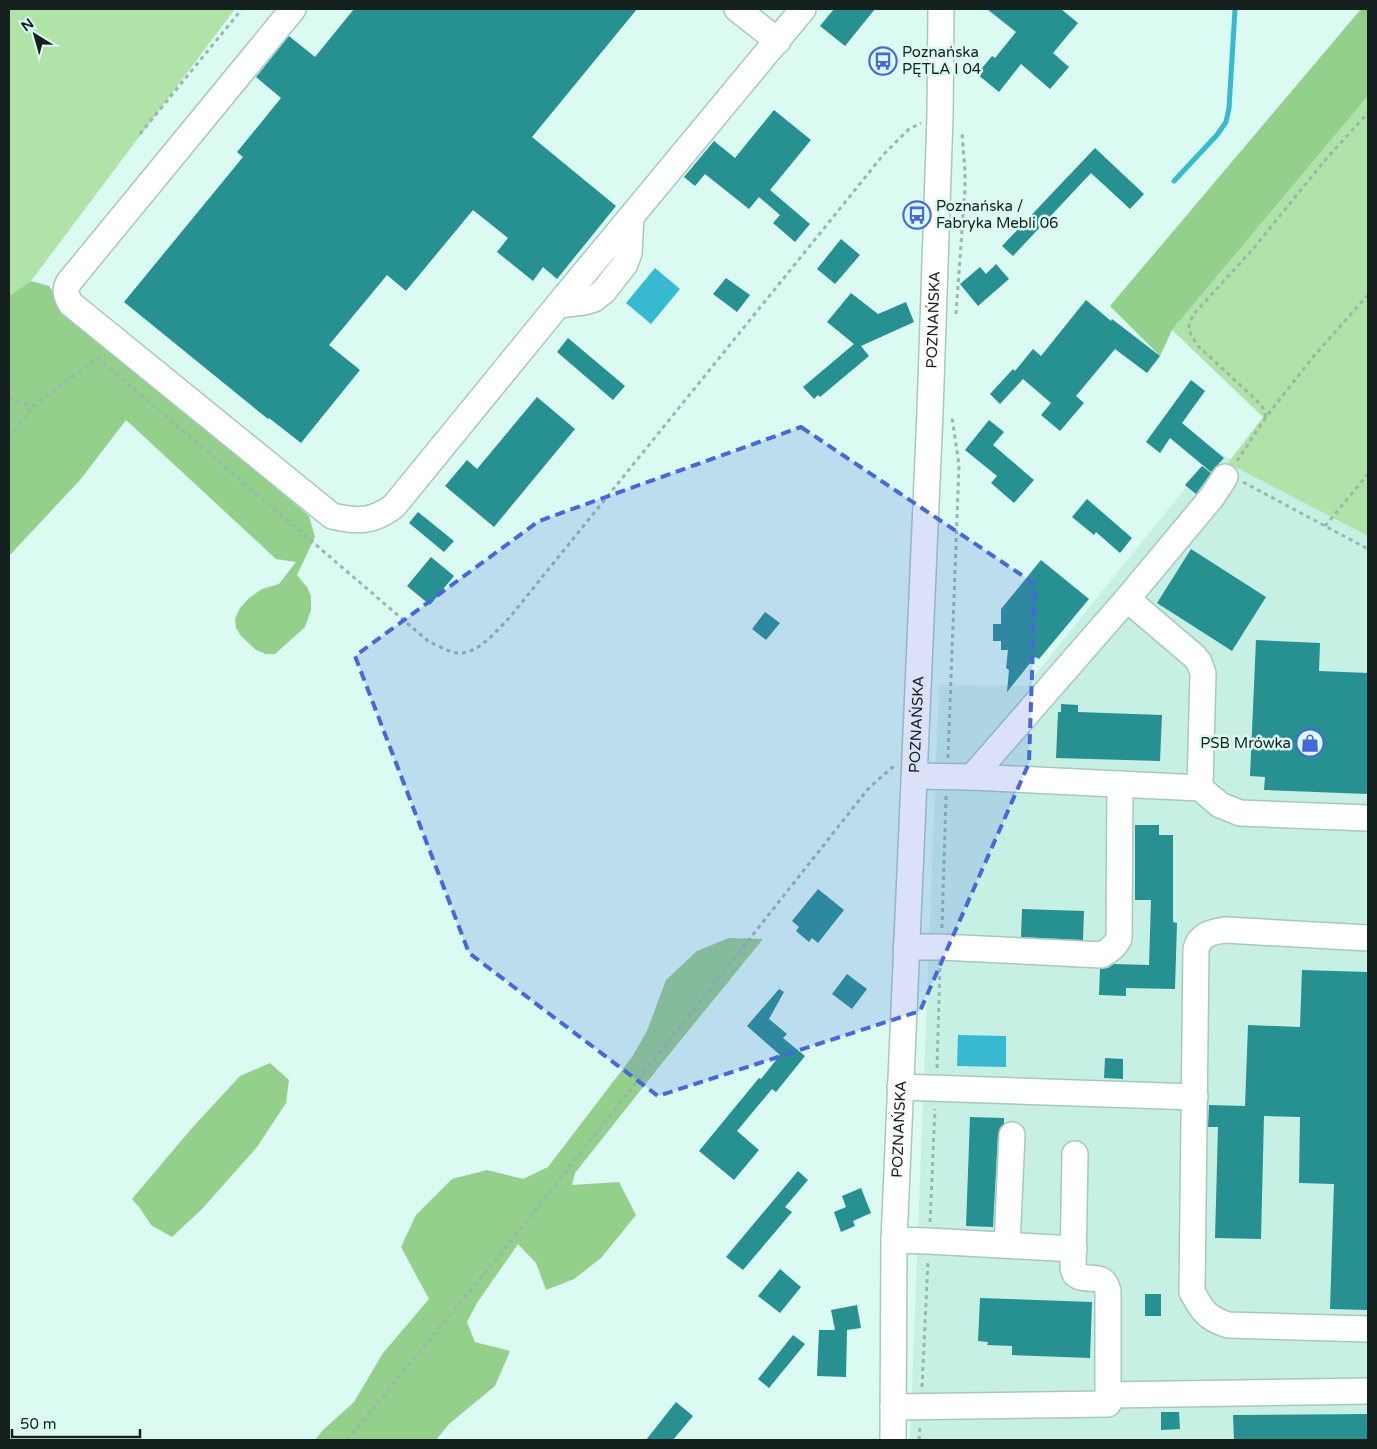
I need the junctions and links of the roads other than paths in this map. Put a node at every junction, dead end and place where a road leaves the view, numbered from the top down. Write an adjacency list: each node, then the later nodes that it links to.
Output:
1 (293, 9): 5 (street)
2 (737, 9): 5 (street)
3 (803, 9): 5 (street)
4 (941, 9): 8 (street, POZNAŃSKA)
5 (778, 41)
6 (1225, 476): 7 (street)
7 (1127, 599): 9 (street); 11 (street)
8 (915, 768): 9 (street); 14 (street, POZNAŃSKA)
9 (972, 777): 10 (street)
10 (1120, 784): 11 (street); 14 (street)
11 (1200, 788): 12 (street)
12 (1368, 818)
13 (1368, 938): 16 (street)
14 (906, 948): 15 (street, POZNAŃSKA)
15 (900, 1087): 16 (street); 19 (street, POZNAŃSKA)
16 (1195, 1097): 22 (street)
17 (1012, 1135): 20 (street)
18 (1075, 1154): 21 (street)
19 (894, 1240): 20 (street); 25 (street, POZNAŃSKA)
20 (1008, 1245): 21 (street)
21 (1074, 1249): 24 (street)
22 (1368, 1329)
23 (1368, 1391): 24 (street)
24 (1108, 1395): 25 (street)
25 (893, 1407): 26 (street, POZNAŃSKA)
26 (893, 1440)

